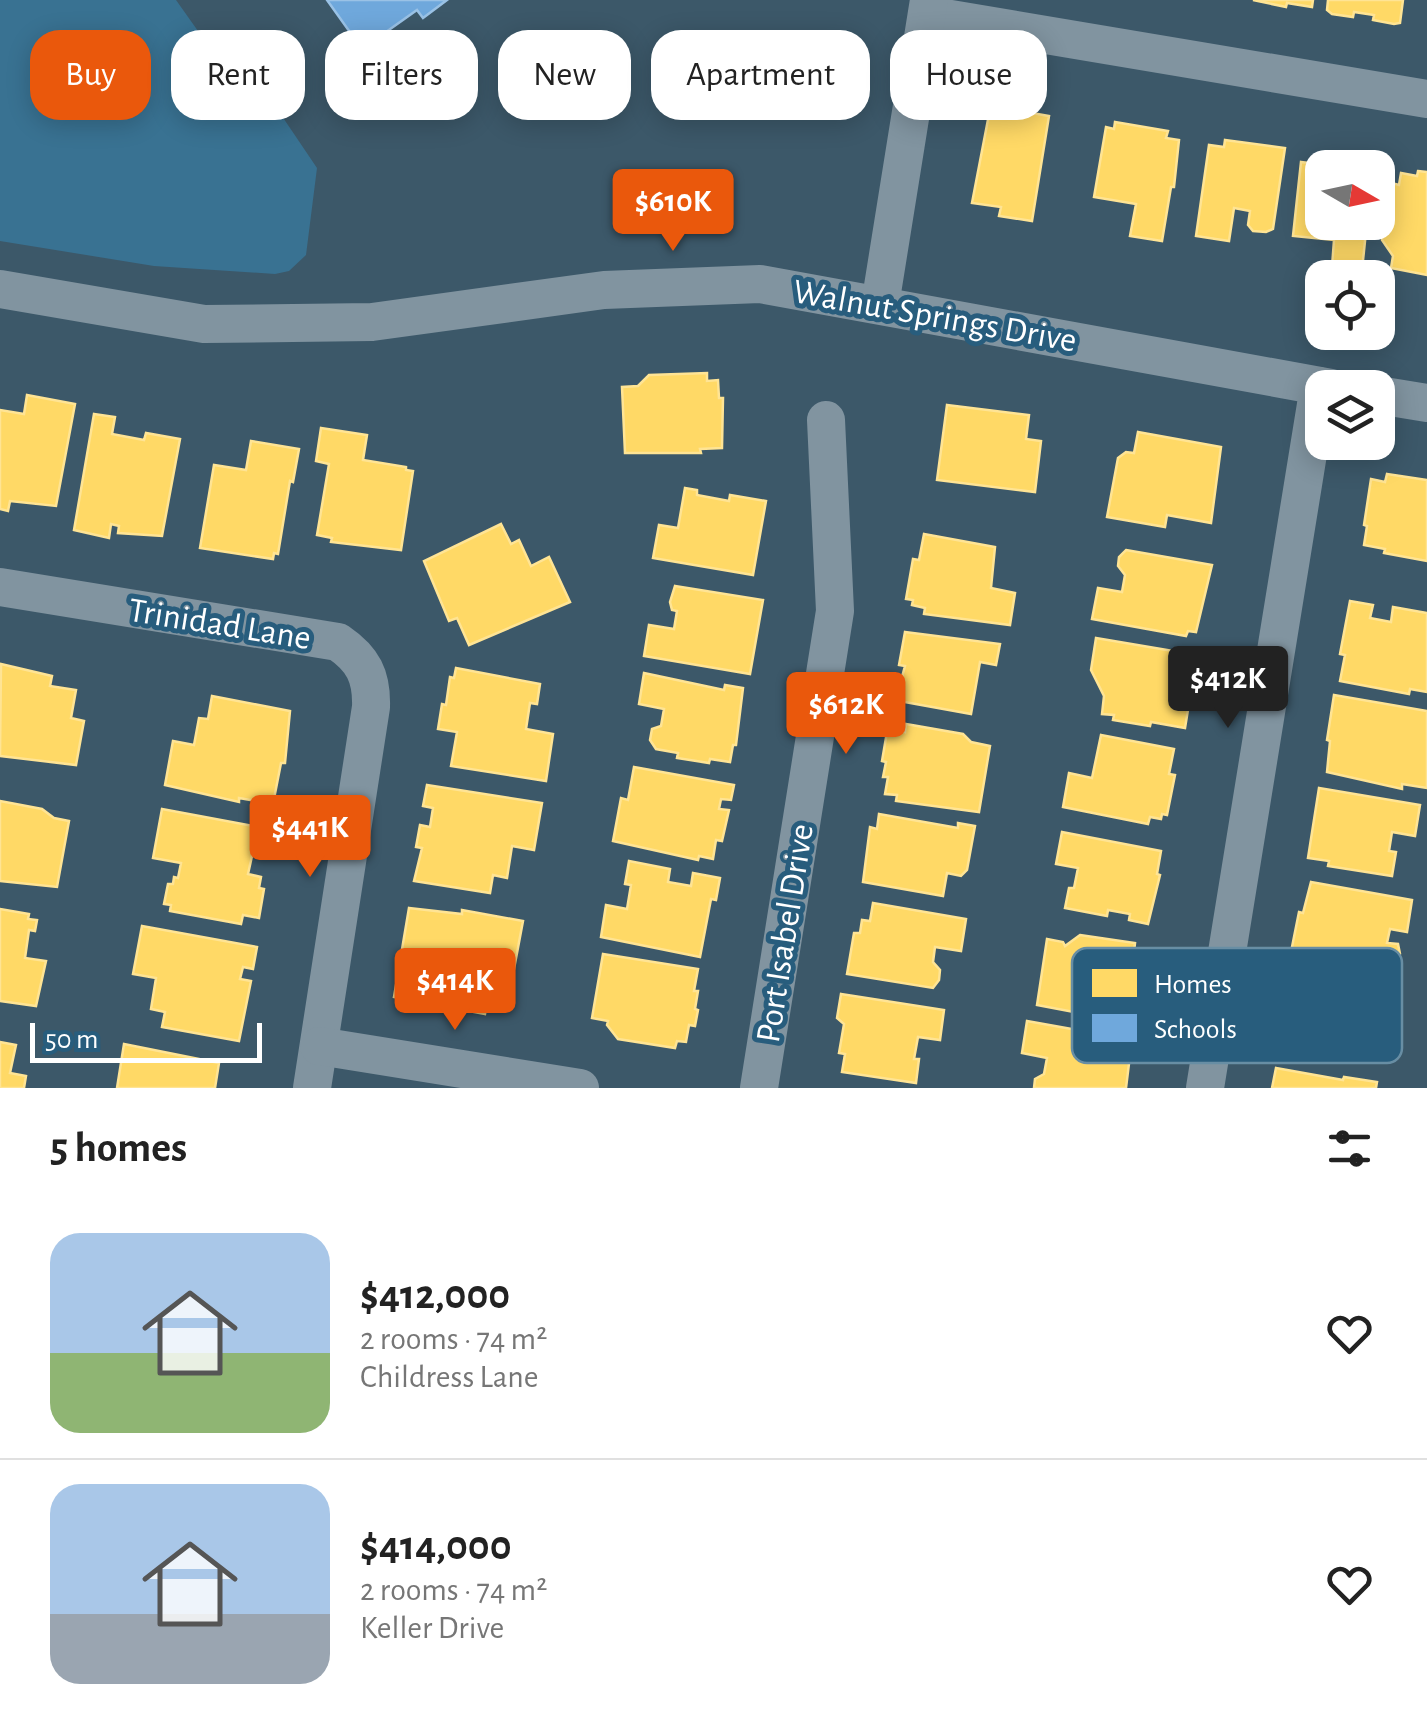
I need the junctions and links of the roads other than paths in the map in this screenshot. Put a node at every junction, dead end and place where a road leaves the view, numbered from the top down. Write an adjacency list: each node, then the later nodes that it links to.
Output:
1 (928, 8): 2 (street); 4 (street)
2 (1427, 99)
3 (0, 289): 4 (street, Walnut Springs Drive)
4 (880, 304): 5 (street, Walnut Springs Drive)
5 (1305, 382)
6 (1395, 398): 7 (street)
7 (1427, 404)
8 (826, 420): 16 (street, Port Isabel Drive)
9 (1312, 460): 11 (street)
10 (0, 587): 12 (street, Trinidad Lane)
11 (1229, 948)
12 (319, 1046): 14 (street, Trinidad Lane); 15 (street)
13 (1209, 1063): 17 (street)
14 (312, 1088)
15 (580, 1088)
16 (758, 1088)
17 (1205, 1088)

